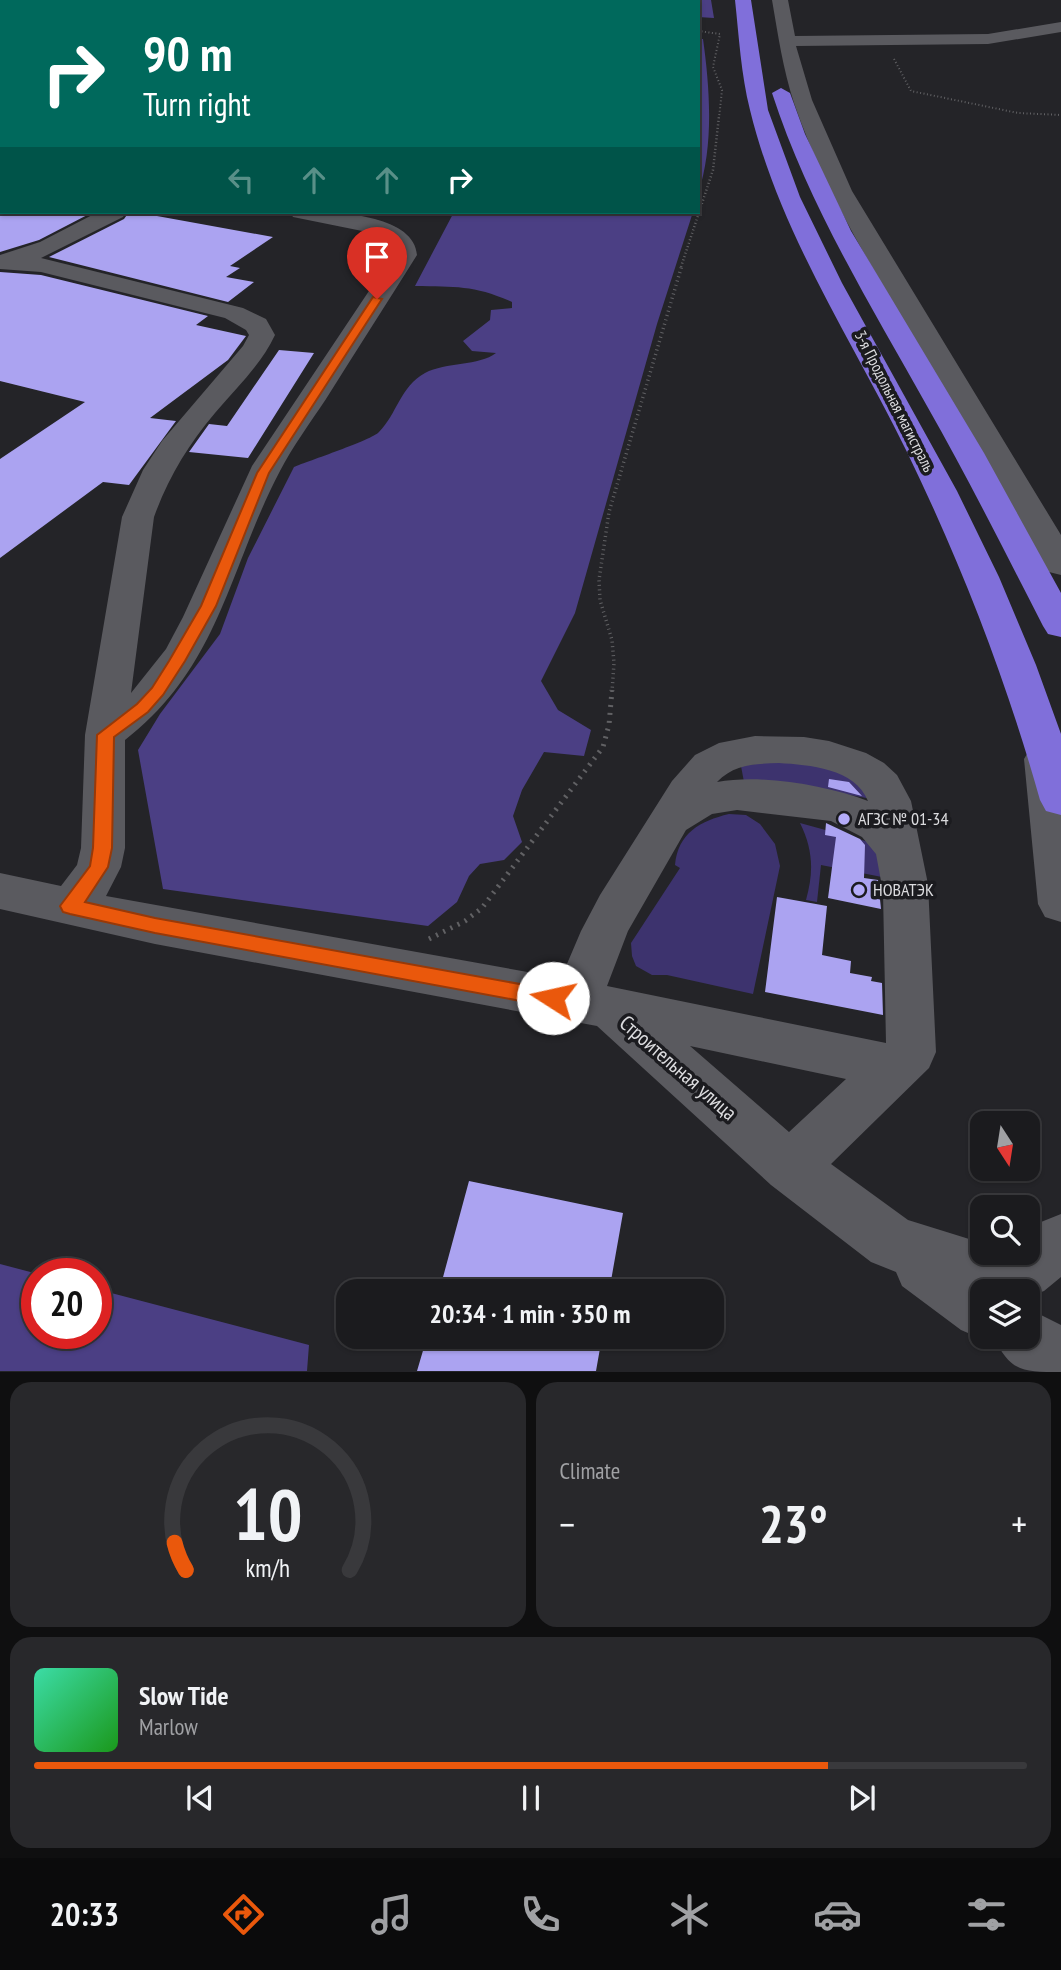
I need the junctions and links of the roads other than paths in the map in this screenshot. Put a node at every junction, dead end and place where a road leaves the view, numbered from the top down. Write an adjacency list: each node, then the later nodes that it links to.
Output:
1 (743, 0): 12 (highway, 3-я Продольная магистраль)
2 (766, 0): 11 (highway, 3-я Продольная магистраль)
3 (780, 0): 5 (street)
4 (1061, 27): 5 (street)
5 (786, 41): 10 (street)
6 (111, 214): 9 (street)
7 (323, 214): 8 (street)
8 (345, 216): 13 (street)
9 (3, 263): 13 (street)
10 (1061, 565)
11 (1061, 626)
12 (1039, 722): 14 (highway, 3-я Продольная магистраль); 16 (street)
13 (106, 735): 17 (street)
14 (1061, 800)
15 (0, 891): 17 (street)
16 (1061, 904)
17 (70, 906): 18 (street)
18 (595, 1006): 19 (street); 19 (street); 20 (street, Строительная улица)
19 (903, 1059): 20 (street)
20 (790, 1167): 21 (street, Строительная улица)
21 (891, 1242): 22 (street, Строительная улица); 23 (street)
22 (1061, 1242)
23 (970, 1300)
24 (1040, 1347): 25 (street)
25 (1061, 1367)

